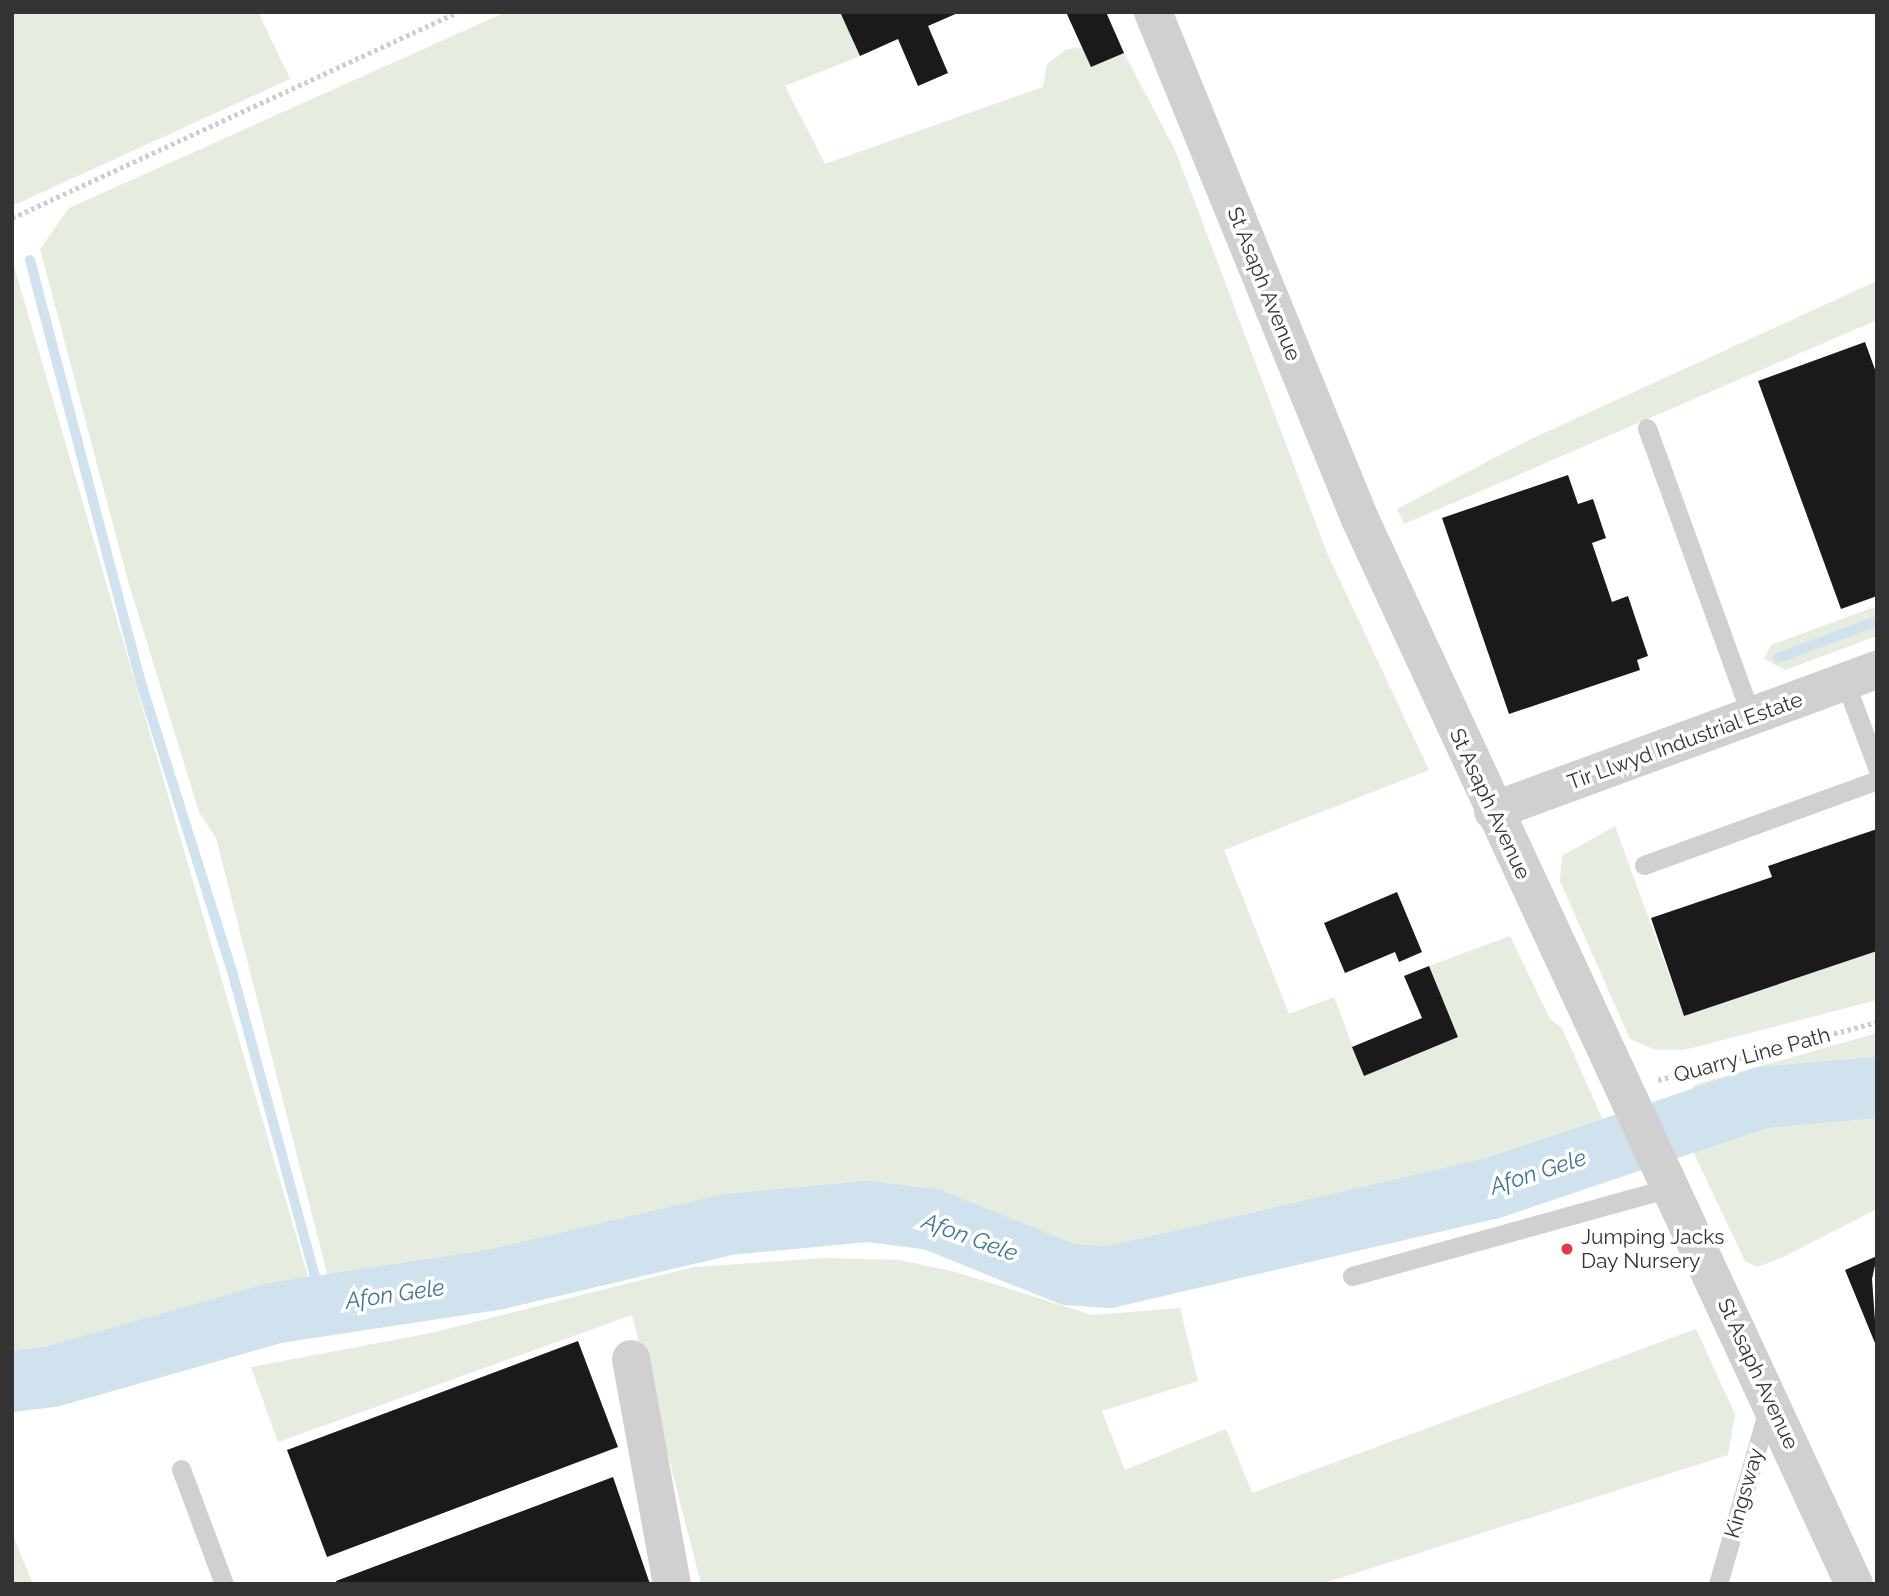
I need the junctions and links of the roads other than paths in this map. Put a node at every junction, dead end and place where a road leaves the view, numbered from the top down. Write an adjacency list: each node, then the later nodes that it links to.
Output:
1 (1153, 12): 7 (street, St Asaph Avenue)
2 (1647, 428): 4 (lane)
3 (1861, 676): 4 (street, Tir Llwyd Industrial Estate); 5 (lane)
4 (1751, 716): 7 (street, Tir Llwyd Industrial Estate)
5 (1877, 767)
6 (1877, 780): 8 (lane)
7 (1493, 811): 9 (street, St Asaph Avenue)
8 (1644, 864)
9 (1668, 1176): 10 (lane); 12 (street, St Asaph Avenue)
10 (1352, 1276)
11 (631, 1359): 15 (street)
12 (1770, 1402): 16 (lane, Kingsway); 17 (street, St Asaph Avenue)
13 (181, 1469): 14 (lane)
14 (224, 1584)
15 (672, 1584)
16 (1718, 1584)
17 (1854, 1584)

